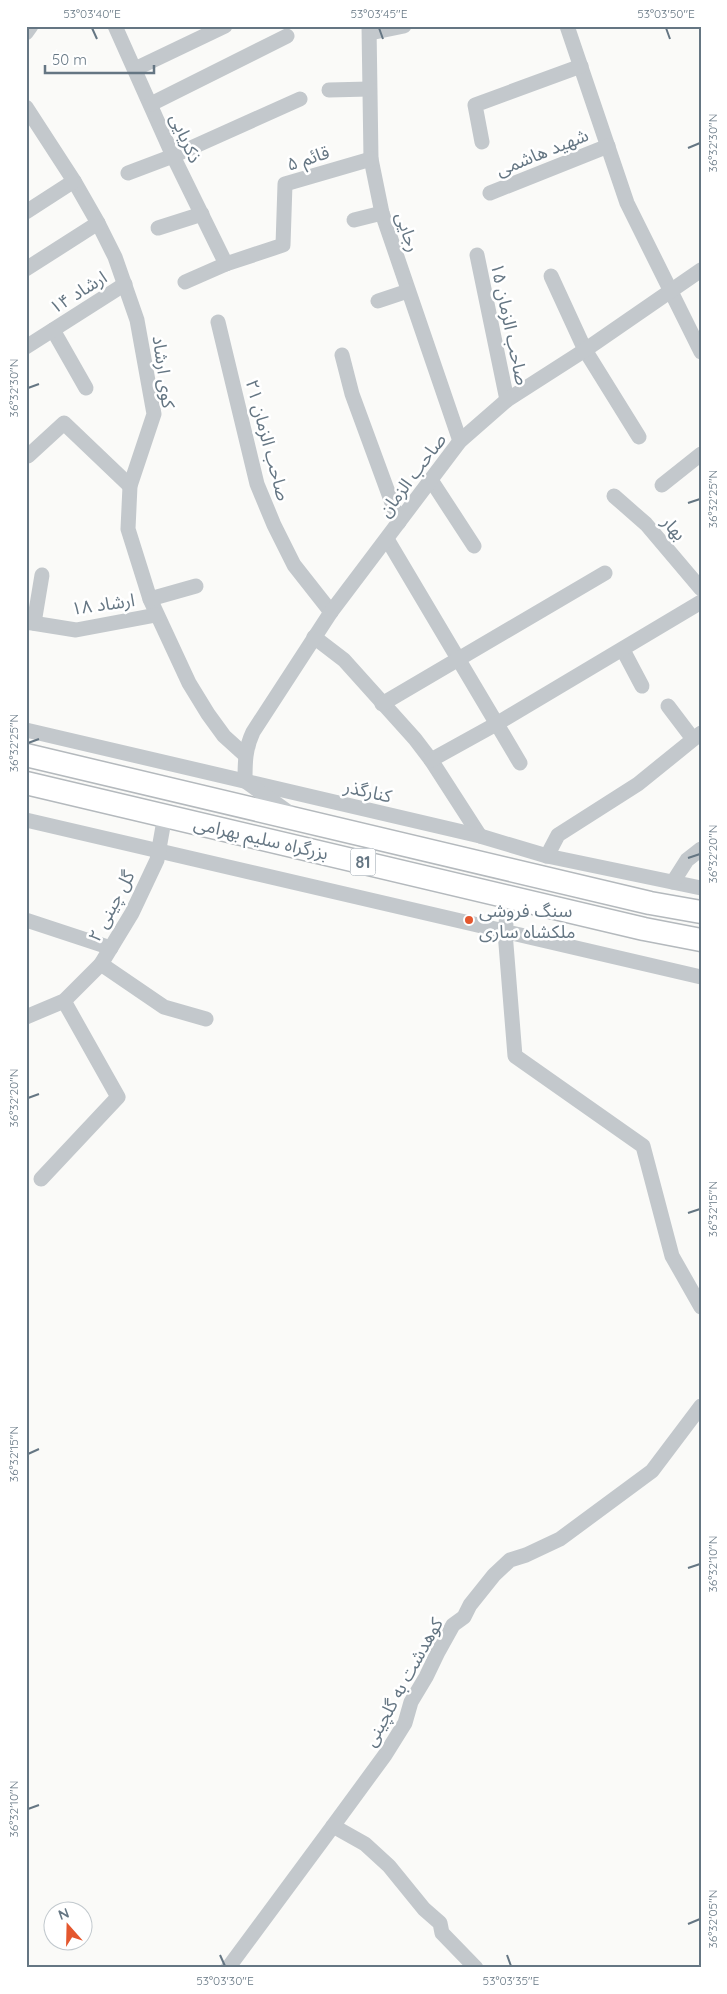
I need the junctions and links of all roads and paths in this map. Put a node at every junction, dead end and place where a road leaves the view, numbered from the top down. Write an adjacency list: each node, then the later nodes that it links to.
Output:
1 (31, 26): 7 (street)
2 (115, 26): 10 (street, ذکریایی)
3 (226, 26): 10 (street)
4 (404, 26): 6 (street)
5 (567, 26): 9 (street)
6 (370, 30): 11 (street, رجایی)
7 (26, 33)
8 (287, 36): 14 (street)
9 (581, 66): 16 (street); 17 (street)
10 (135, 69): 14 (street, ذکریایی)
11 (369, 89): 12 (street); 19 (street, رجایی)
12 (329, 90)
13 (300, 99): 18 (street)
14 (151, 104): 18 (street, ذکریایی)
15 (28, 112): 21 (street, کوی ارشاد)
16 (482, 142)
17 (608, 146): 22 (street, شهید هاشمی); 37 (street)
18 (173, 156): 20 (street); 25 (street, ذکریایی)
19 (371, 159): 24 (street, رجایی); 30 (street, قائم ۵)
20 (128, 173)
21 (74, 181): 23 (street); 27 (street, کوی ارشاد)
22 (490, 193)
23 (26, 212)
24 (382, 213): 26 (street); 36 (street, رجایی)
25 (202, 214): 28 (street); 30 (street, ذکریایی)
26 (354, 220)
27 (98, 223): 31 (street); 35 (street, کوی ارشاد)
28 (158, 228)
29 (477, 255): 46 (street, صاحب الزمان ۱۵)
30 (226, 264): 34 (street)
31 (26, 269)
32 (701, 270): 37 (street, صاحب الزمان)
33 (551, 276): 42 (street)
34 (185, 282)
35 (125, 284): 40 (street, ارشاد ۱۴); 52 (street, کوی ارشاد)
36 (408, 291): 38 (street); 48 (street, رجایی)
37 (671, 291): 42 (street, صاحب الزمان); 43 (street)
38 (378, 301)
39 (218, 322): 64 (street, صاحب الزمان ۲۱)
40 (53, 330): 41 (street, ارشاد ۱۴); 45 (street)
41 (26, 346)
42 (585, 350): 46 (street, صاحب الزمان); 47 (street)
43 (701, 352)
44 (342, 355): 55 (street)
45 (86, 388)
46 (507, 400): 48 (street, صاحب الزمان)
47 (639, 437)
48 (460, 441): 51 (street, صاحب الزمان)
49 (701, 454): 53 (street)
50 (28, 456): 52 (street)
51 (431, 480): 55 (street, صاحب الزمان); 57 (street)
52 (130, 486): 62 (street, کوی ارشاد)
53 (662, 486)
54 (614, 496): 61 (street, بهار)
55 (399, 522): 56 (street, صاحب الزمان)
56 (388, 539): 64 (street, صاحب الزمان); 69 (street)
57 (474, 546)
58 (605, 573): 69 (street)
59 (42, 575): 66 (street)
60 (196, 586): 62 (street)
61 (701, 588)
62 (150, 599): 65 (street, کوی ارشاد)
63 (701, 602): 68 (street)
64 (331, 612): 67 (street, صاحب الزمان)
65 (156, 615): 66 (street, ارشاد ۱۸); 77 (street, کوی ارشاد)
66 (30, 622)
67 (314, 637): 71 (street); 77 (street, صاحب الزمان)
68 (623, 650): 70 (street); 73 (street)
69 (458, 658): 71 (street); 73 (street)
70 (642, 686)
71 (382, 704): 78 (street)
72 (668, 706): 75 (street)
73 (498, 723): 78 (street); 80 (street)
74 (26, 730): 79 (street, کنارگذر)
75 (697, 736): 90 (street)
76 (26, 755): 81 (highway, بزرگراه سلیم بهرامی / 81)
77 (245, 755): 82 (street, صاحب الزمان)
78 (431, 760): 87 (street)
79 (158, 761): 81 (street); 82 (street, کنارگذر)
80 (520, 763)
81 (117, 777): 85 (highway, بزرگراه سلیم بهرامی / 81)
82 (245, 781): 85 (street); 87 (street, کنارگذر)
83 (26, 783): 84 (highway, بزرگراه سلیم بهرامی / 81)
84 (165, 815): 89 (street, گل چینی ۲); 93 (highway, بزرگراه سلیم بهرامی / 81)
85 (298, 819): 94 (highway, بزرگراه سلیم بهرامی / 81)
86 (26, 820): 89 (street)
87 (480, 836): 90 (street, کنارگذر)
88 (701, 849): 91 (street)
89 (158, 852): 96 (street); 98 (street, گل چینی ۲)
90 (547, 856): 91 (street, کنارگذر)
91 (673, 882): 92 (street, کنارگذر)
92 (701, 888)
93 (509, 897): 96 (street); 97 (highway, بزرگراه سلیم بهرامی / 81)
94 (701, 912)
95 (26, 920): 98 (street)
96 (505, 932): 100 (street); 105 (street)
97 (701, 940)
98 (111, 948): 99 (street, گل چینی ۲)
99 (101, 964): 101 (street, گل چینی ۲); 103 (street)
100 (701, 977)
101 (64, 1001): 102 (street); 104 (street)
102 (26, 1017)
103 (206, 1019)
104 (41, 1179)
105 (701, 1307)
106 (701, 1406): 107 (street, کوهدشت به گلچینی)
107 (333, 1826): 108 (street, کوهدشت به گلچینی); 109 (street)
108 (228, 1968)
109 (476, 1968)

